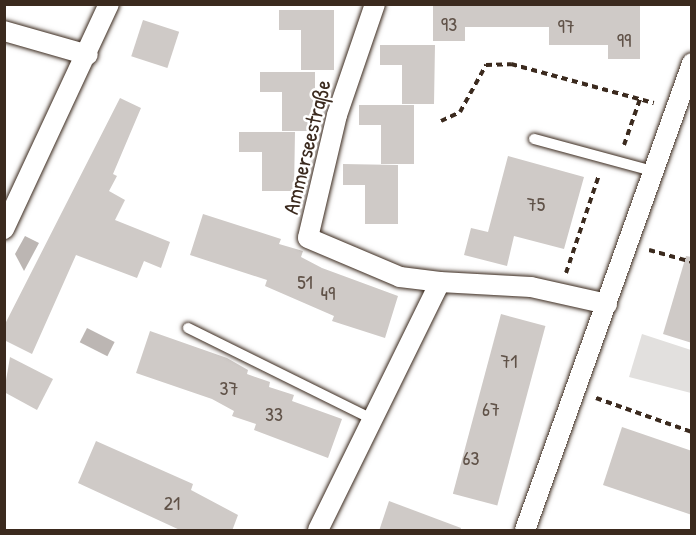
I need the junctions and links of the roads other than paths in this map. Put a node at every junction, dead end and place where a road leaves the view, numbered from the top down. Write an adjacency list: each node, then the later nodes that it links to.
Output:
1 (109, 4): 4 (street)
2 (375, 4): 9 (street, Ammerseestraße)
3 (4, 31): 4 (street)
4 (88, 56): 8 (street)
5 (692, 63): 7 (street)
6 (534, 139): 7 (lane)
7 (653, 171): 10 (street)
8 (4, 229)
9 (440, 282): 10 (street, Ammerseestraße); 12 (street)
10 (607, 304): 14 (street)
11 (188, 328): 12 (lane)
12 (370, 418): 13 (street)
13 (318, 531)
14 (525, 531)

